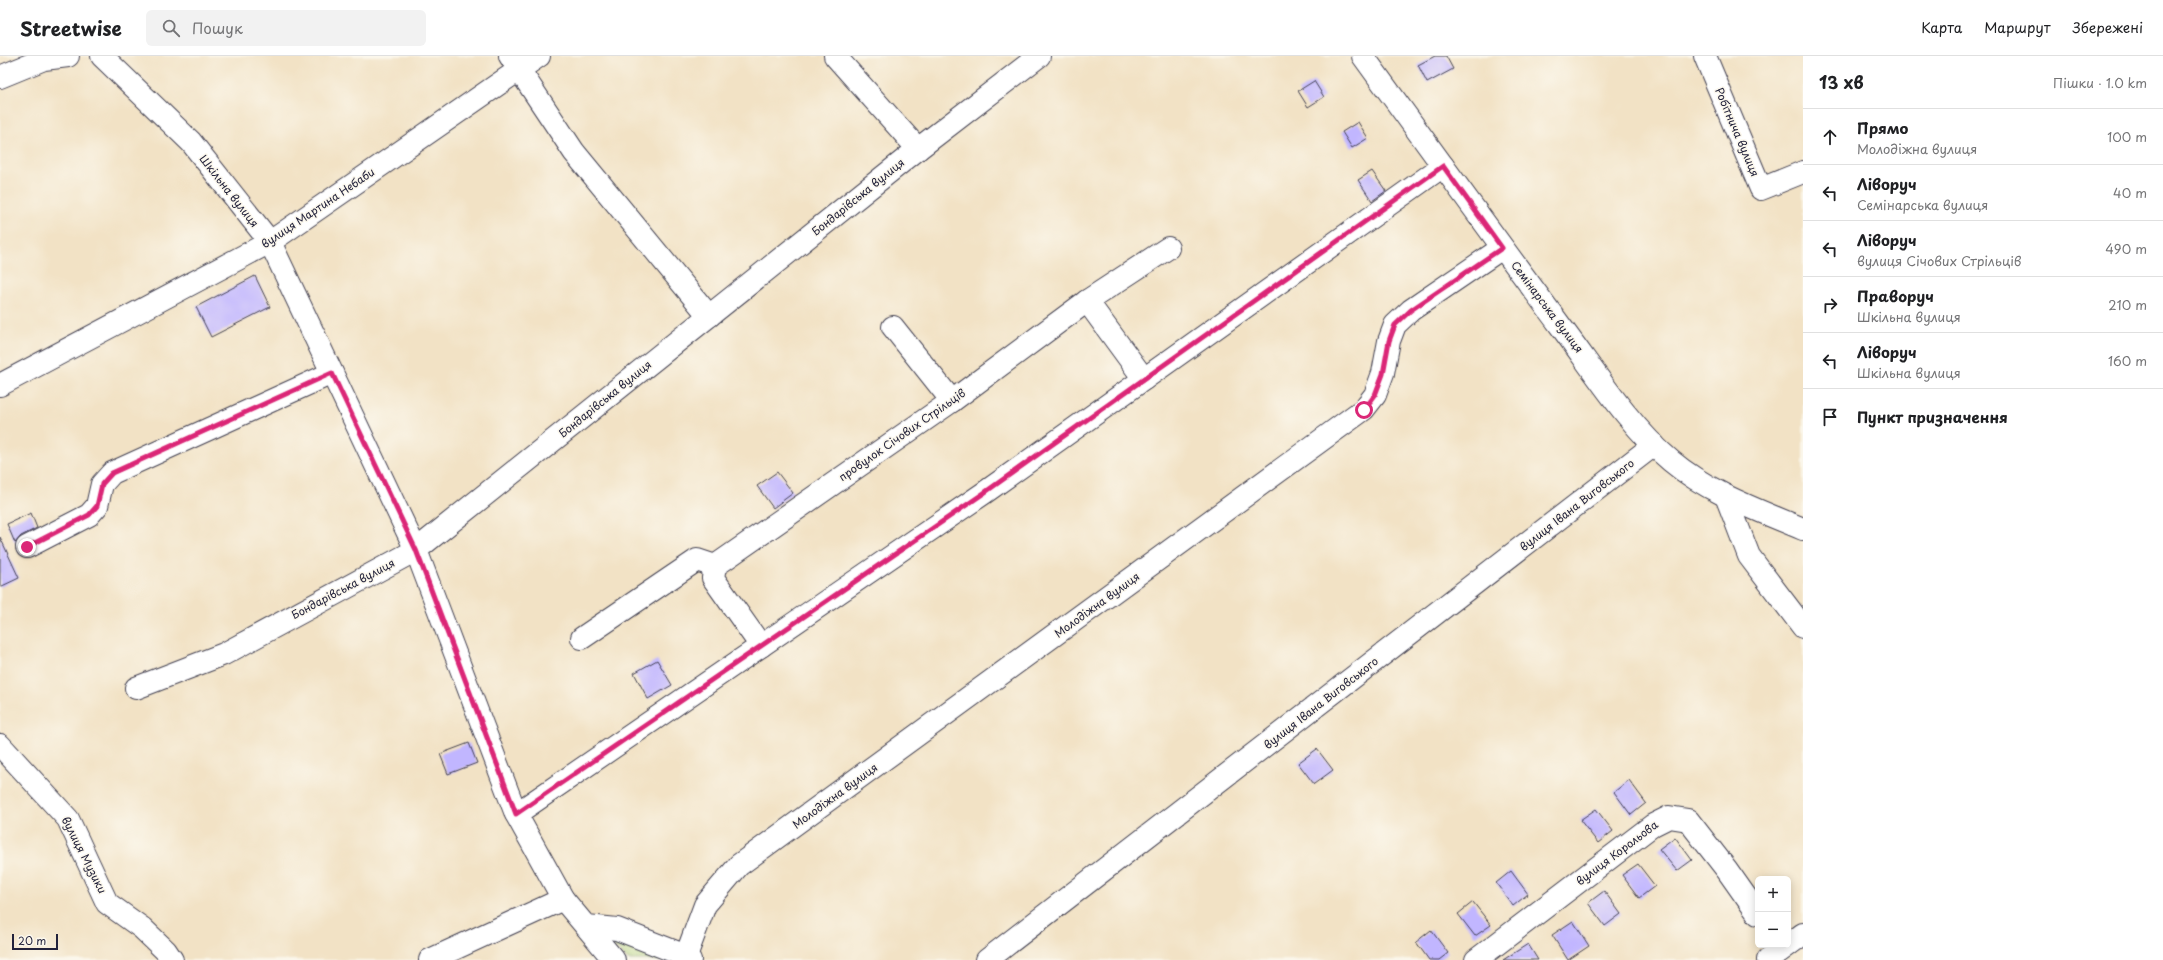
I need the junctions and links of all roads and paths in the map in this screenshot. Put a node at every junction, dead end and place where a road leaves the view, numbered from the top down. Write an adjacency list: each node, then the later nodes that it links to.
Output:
1 (68, 56): 9 (street)
2 (98, 56): 13 (street, Шкільна вулиця)
3 (539, 56): 8 (street, вулиця Мартина Небаби)
4 (835, 56): 10 (street)
5 (1040, 56): 10 (street, Бондарівська вулиця)
6 (1363, 56): 11 (street, Семінарська вулиця)
7 (1705, 56): 12 (street, Робітнича вулиця)
8 (515, 62): 13 (street, вулиця Мартина Небаби); 17 (street)
9 (0, 77)
10 (918, 149): 17 (street, Бондарівська вулиця)
11 (1443, 166): 15 (street, Семінарська вулиця); 20 (street)
12 (1803, 172)
13 (270, 242): 19 (street, Шкільна вулиця); 21 (street, вулиця Мартина Небаби)
14 (1168, 248): 16 (street, провулок Січових Стрільців)
15 (1502, 248): 23 (street, Семінарська вулиця); 40 (street, Молодіжна вулиця)
16 (1087, 301): 20 (street); 22 (street, провулок Січових Стрільців)
17 (709, 316): 27 (street, Бондарівська вулиця)
18 (893, 327): 22 (street)
19 (332, 373): 26 (street); 27 (street, Шкільна вулиця)
20 (1144, 379): 31 (street)
21 (0, 385)
22 (952, 401): 28 (street, провулок Січових Стрільців)
23 (1654, 445): 24 (street, Семінарська вулиця); 44 (street, вулиця Івана Виговського)
24 (1726, 496): 25 (street, Семінарська вулиця); 29 (street)
25 (1803, 529)
26 (27, 547)
27 (416, 550): 32 (street, Бондарівська вулиця); 34 (street, Шкільна вулиця)
28 (715, 566): 30 (street); 31 (street)
29 (1803, 627)
30 (582, 638)
31 (761, 646): 34 (street)
32 (136, 688)
33 (0, 745): 41 (street, вулиця Музики)
34 (516, 814): 35 (street, Шкільна вулиця)
35 (563, 899): 37 (street, Шкільна вулиця); 42 (street)
36 (1757, 912): 45 (street, вулиця Корольова)
37 (587, 926): 40 (street); 43 (street, Шкільна вулиця)
38 (1803, 934): 39 (street)
39 (1777, 952)
40 (688, 958)
41 (172, 960)
42 (430, 960)
43 (614, 960)
44 (987, 960)
45 (1476, 960)

